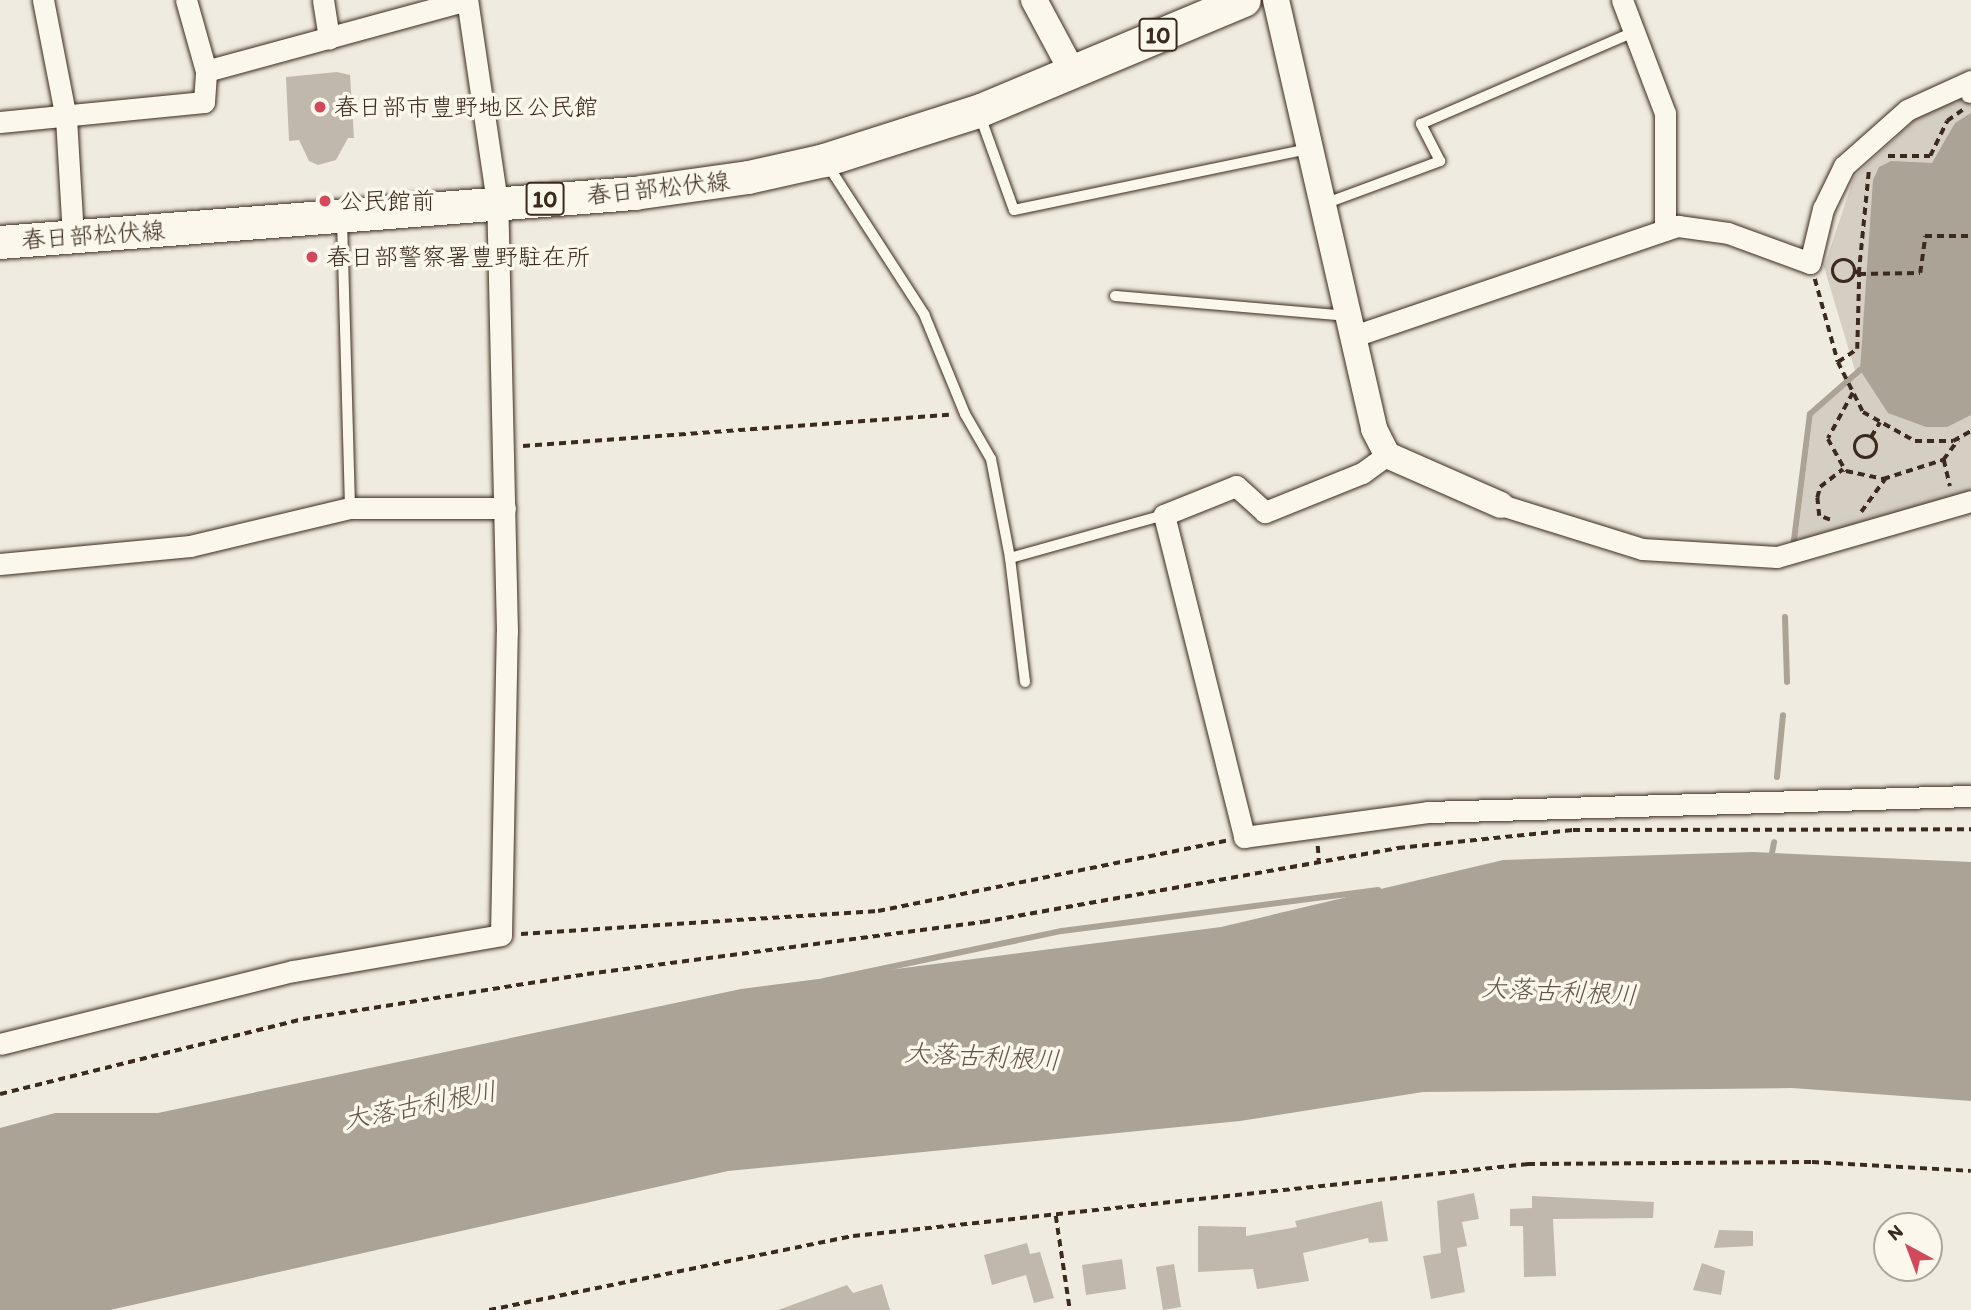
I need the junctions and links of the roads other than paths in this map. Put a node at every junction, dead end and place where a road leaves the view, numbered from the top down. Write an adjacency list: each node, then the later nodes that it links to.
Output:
1 (43, 0): 14 (street)
2 (186, 0): 10 (street)
3 (323, 0): 9 (street)
4 (1034, 0): 11 (street)
5 (1244, 0): 11 (main road, 春日部松伏線 / 10)
6 (1276, 0): 16 (street)
7 (1622, 0): 8 (street)
8 (1636, 31): 19 (lane); 21 (street)
9 (330, 39): 10 (street); 18 (street)
10 (206, 71): 14 (street)
11 (1072, 71): 13 (main road, 春日部松伏線 / 10)
12 (1970, 92): 21 (street)
13 (978, 111): 16 (lane); 17 (main road, 春日部松伏線 / 10)
14 (66, 118): 15 (street); 22 (street)
15 (0, 122)
16 (1312, 148): 19 (street)
17 (824, 160): 18 (main road, 春日部松伏線 / 10); 32 (lane)
18 (498, 202): 20 (main road, 春日部松伏線 / 10); 30 (street)
19 (1324, 204): 25 (street)
20 (342, 214): 22 (main road, 春日部松伏線 / 10); 29 (lane)
21 (1665, 230): 25 (street)
22 (74, 237): 23 (main road, 春日部松伏線 / 10)
23 (0, 242)
24 (1115, 296): 25 (lane)
25 (1351, 326): 26 (street)
26 (1387, 455): 28 (street); 31 (street)
27 (1971, 501): 28 (street)
28 (1501, 505)
29 (350, 508): 30 (street); 33 (street)
30 (505, 508): 36 (street)
31 (1164, 514): 32 (lane); 35 (street)
32 (1010, 558): 34 (lane)
33 (0, 564)
34 (1025, 682)
35 (1971, 796)
36 (0, 1044)

